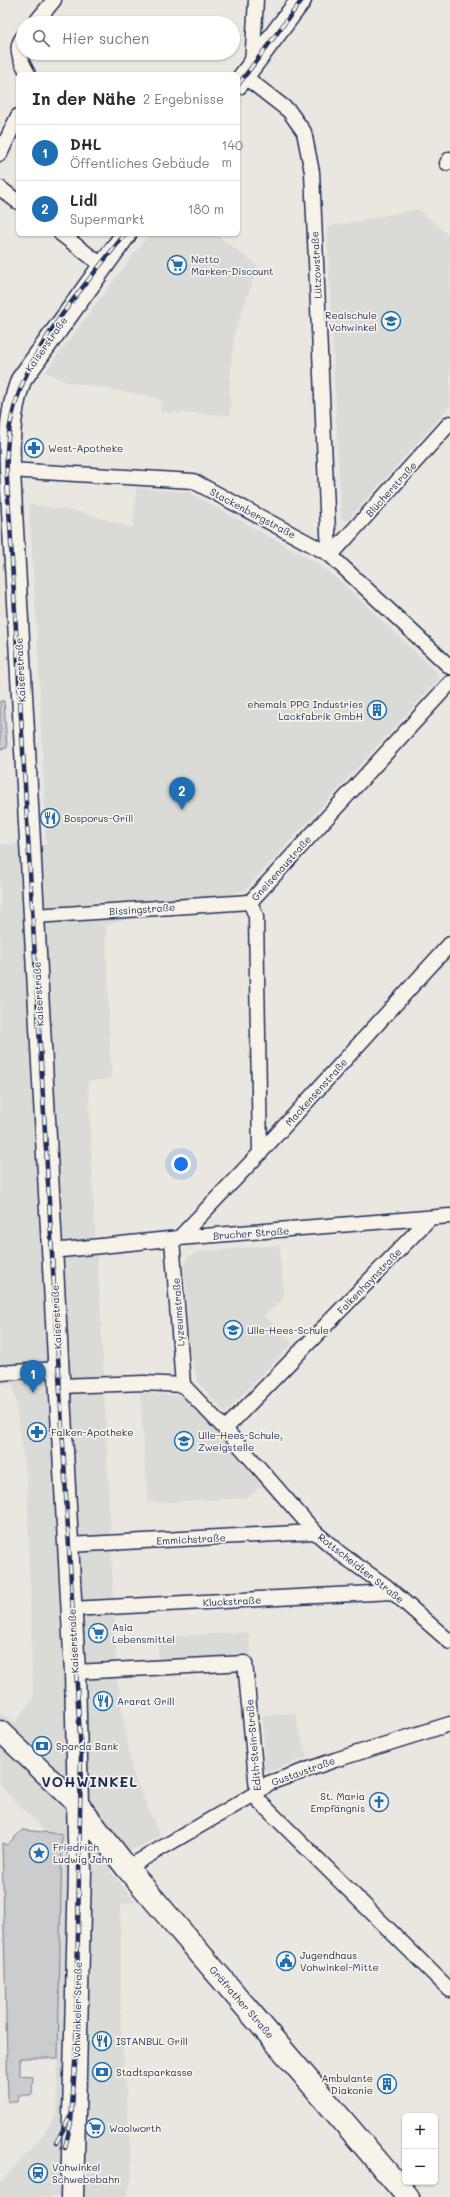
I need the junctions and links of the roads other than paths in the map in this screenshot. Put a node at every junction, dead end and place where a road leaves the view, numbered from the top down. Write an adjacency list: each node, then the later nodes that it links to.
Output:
1 (54, 0): 4 (street)
2 (256, 0): 7 (street)
3 (301, 0): 7 (main road)
4 (41, 16)
5 (22, 60): 6 (street)
6 (27, 72)
7 (245, 75): 17 (street, Lützowstraße)
8 (16, 120): 9 (street)
9 (0, 154)
10 (0, 188): 11 (street)
11 (16, 200)
12 (64, 236): 14 (street)
13 (125, 236): 14 (main road, Kaiserstraße)
14 (103, 266): 16 (main road, Kaiserstraße)
15 (450, 423): 17 (street, Blücherstraße)
16 (9, 470): 17 (street, Stackenbergstraße); 21 (main road, Kaiserstraße)
17 (330, 554): 18 (street, Stackenbergstraße)
18 (450, 667)
19 (450, 683): 20 (street, Gneisenaustraße)
20 (250, 902): 21 (street, Bissingstraße); 23 (street, Gneisenaustraße)
21 (34, 916): 27 (main road, Kaiserstraße)
22 (450, 944): 23 (street, Mackensenstraße)
23 (260, 1153): 26 (street, Mackensenstraße)
24 (450, 1216): 25 (street, Brucher Straße)
25 (428, 1219): 26 (street, Brucher Straße); 31 (street, Falkenhaynstraße)
26 (176, 1239): 27 (street, Brucher Straße); 30 (street, Lyzeumstraße)
27 (52, 1251): 29 (main road, Kaiserstraße)
28 (0, 1373): 29 (street)
29 (59, 1377): 30 (street); 33 (main road, Kaiserstraße)
30 (183, 1385): 31 (street, Rottscheidter Straße)
31 (225, 1428): 32 (street, Rottscheidter Straße)
32 (315, 1532): 33 (street, Emmichstraße); 34 (street, Rottscheidter Straße)
33 (68, 1545): 35 (main road, Kaiserstraße)
34 (392, 1592): 35 (street, Kluckstraße); 36 (street, Rottscheidter Straße)
35 (72, 1609): 37 (main road, Kaiserstraße)
36 (450, 1642)
37 (75, 1672): 40 (street, Edith-Stein-Straße); 41 (main road, Kaiserstraße)
38 (450, 1724): 40 (street, Gustavstraße)
39 (0, 1731): 41 (main road)
40 (258, 1792): 42 (street, Gustavstraße); 43 (street, Edith-Stein-Straße)
41 (78, 1806): 42 (main road, Gräfrather Straße); 44 (main road, Vohwinkeler Straße)
42 (127, 1868): 45 (main road, Gräfrather Straße)
43 (450, 1990)
44 (75, 2196)
45 (408, 2197)

